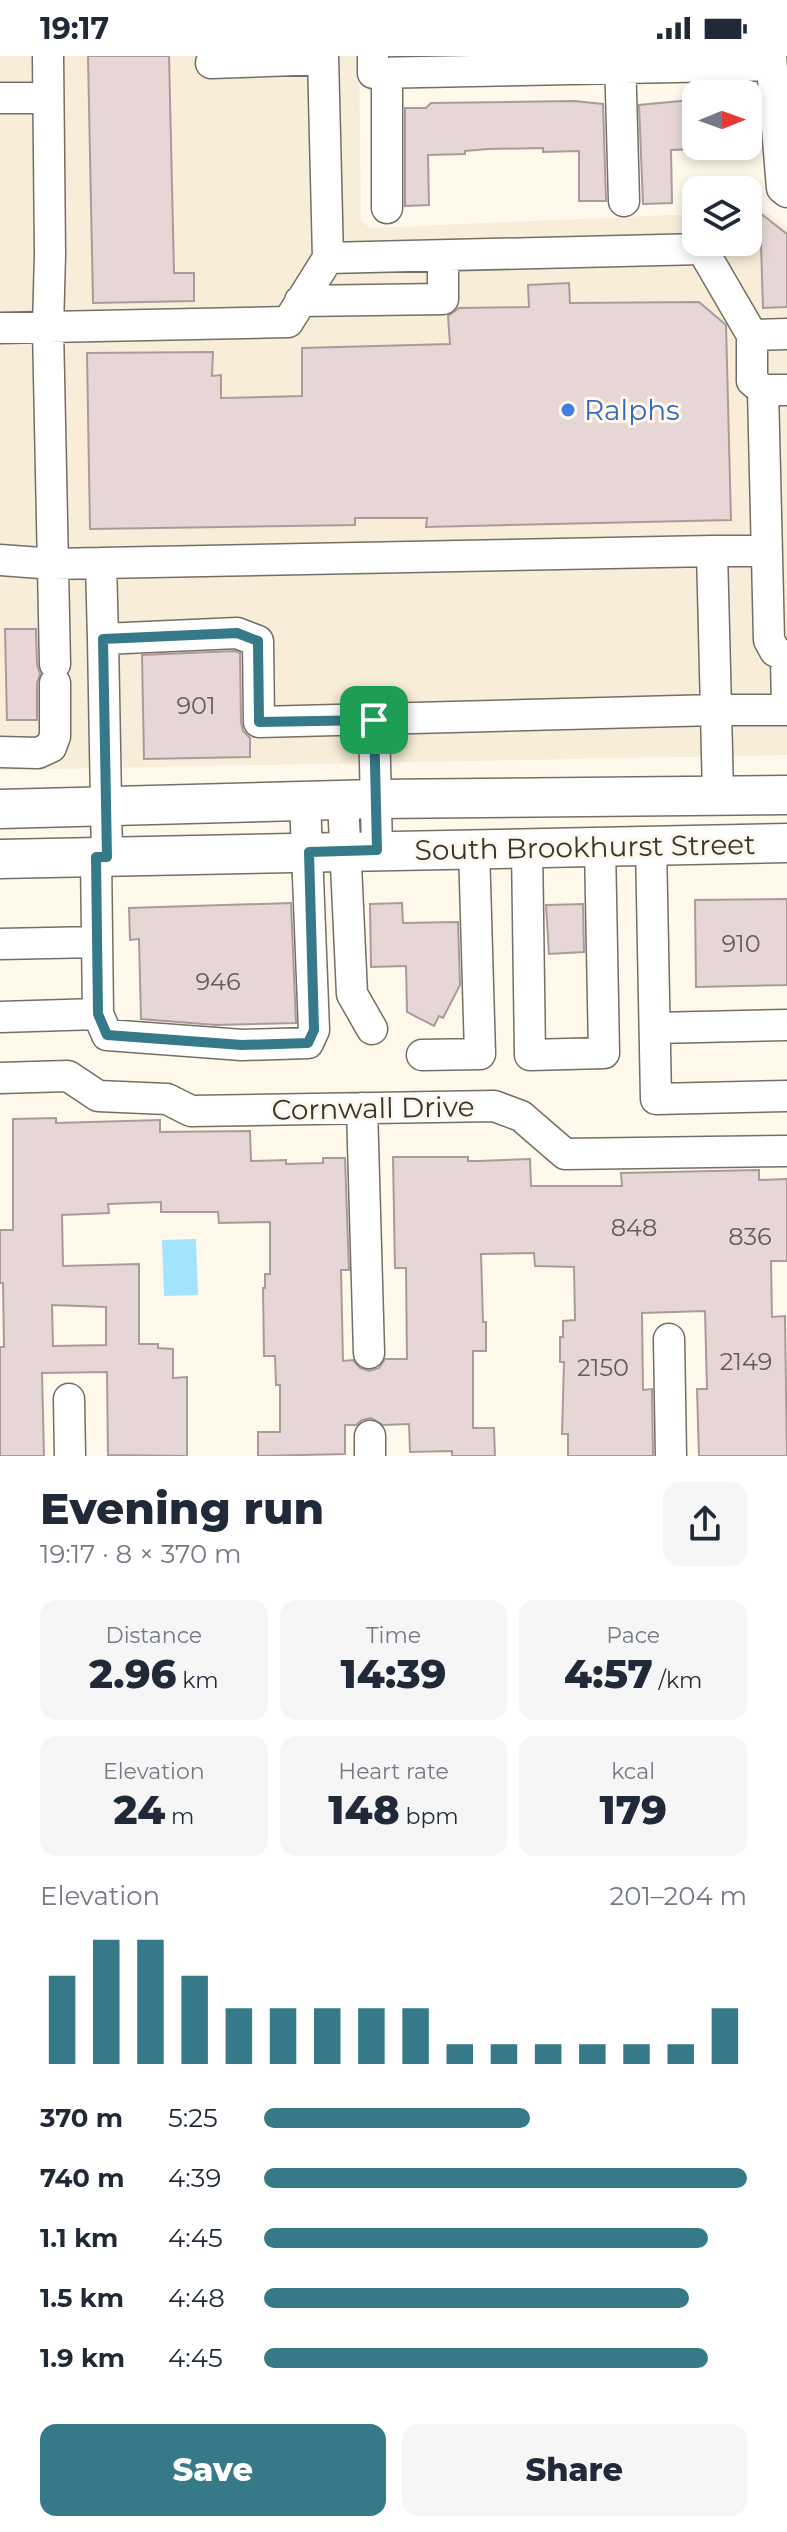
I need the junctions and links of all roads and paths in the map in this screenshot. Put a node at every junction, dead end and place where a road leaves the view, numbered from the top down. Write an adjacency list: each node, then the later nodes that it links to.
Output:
1 (48, 56): 9 (street)
2 (323, 57): 3 (street); 14 (street)
3 (266, 58): 6 (street)
4 (771, 61): 5 (street); 10 (street)
5 (620, 62): 7 (street); 11 (street)
6 (211, 63)
7 (378, 68): 12 (street)
8 (0, 98): 9 (street)
9 (48, 98): 17 (street)
10 (787, 192)
11 (624, 201)
12 (387, 208)
13 (443, 257): 14 (street); 15 (street); 19 (street)
14 (328, 258): 15 (street)
15 (300, 301): 17 (street)
16 (0, 328): 17 (street)
17 (48, 328): 25 (street)
18 (787, 334): 19 (street)
19 (752, 335): 20 (street)
20 (775, 390): 22 (street)
21 (712, 551): 22 (street); 24 (street); 27 (street)
22 (767, 551): 27 (street)
23 (0, 560): 25 (street)
24 (101, 563): 25 (street); 26 (street)
25 (54, 564): 29 (street)
26 (103, 639): 28 (street); 34 (street)
27 (716, 710): 28 (street); 31 (street)
28 (374, 720): 32 (street)
29 (0, 752)
30 (787, 795): 31 (main road, South Brookhurst Street)
31 (718, 796): 32 (main road, South Brookhurst Street)
32 (360, 799): 33 (main road, South Brookhurst Street); 41 (street)
33 (305, 801): 34 (main road, South Brookhurst Street); 42 (street)
34 (106, 806): 35 (main road, South Brookhurst Street); 43 (street)
35 (0, 809)
36 (787, 843): 37 (main road, South Brookhurst Street)
37 (651, 845): 38 (main road, South Brookhurst Street); 50 (street)
38 (600, 846): 39 (main road, South Brookhurst Street); 39 (street)
39 (527, 847): 40 (main road, South Brookhurst Street)
40 (474, 848): 41 (main road, South Brookhurst Street); 52 (street)
41 (362, 851): 42 (main road, South Brookhurst Street); 51 (street)
42 (309, 852): 43 (main road, South Brookhurst Street); 47 (street)
43 (102, 857): 44 (main road, South Brookhurst Street); 45 (street)
44 (0, 859)
45 (97, 942): 46 (street); 47 (street)
46 (0, 944)
47 (98, 1014): 48 (street)
48 (0, 1017)
49 (787, 1025): 50 (street)
50 (655, 1028): 54 (street)
51 (372, 1029)
52 (422, 1055)
53 (0, 1078): 55 (street, Cornwall Drive)
54 (787, 1096)
55 (362, 1108): 56 (street, Cornwall Drive); 58 (street)
56 (787, 1151)
57 (669, 1339): 61 (street)
58 (369, 1353)
59 (69, 1399): 60 (street)
60 (70, 1456)
61 (671, 1456)

